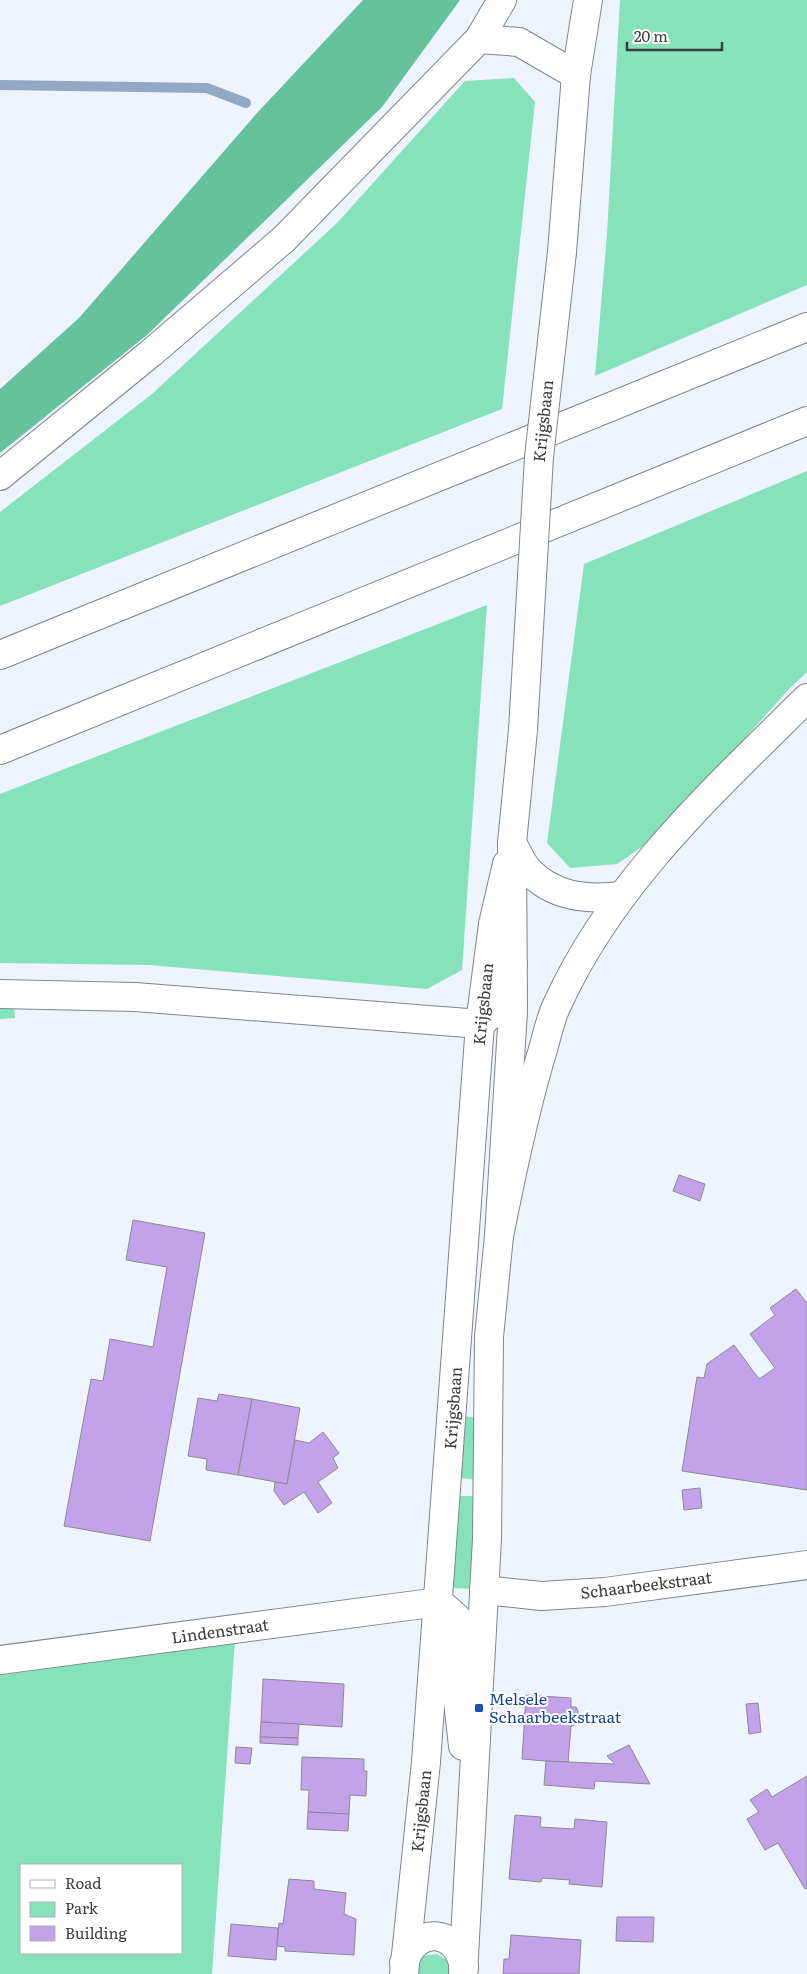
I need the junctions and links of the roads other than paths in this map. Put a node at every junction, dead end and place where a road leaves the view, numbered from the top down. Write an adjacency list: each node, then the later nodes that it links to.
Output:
1 (502, 0): 3 (main road)
2 (588, 0): 4 (main road, Krijgsbaan)
3 (479, 39): 4 (main road); 7 (main road)
4 (576, 75): 11 (main road, Krijgsbaan, bridge)
5 (807, 327): 8 (main road)
6 (807, 421): 10 (main road)
7 (0, 476)
8 (0, 655)
9 (807, 698): 12 (main road)
10 (0, 750)
11 (512, 843): 12 (main road); 13 (main road, Krijgsbaan); 15 (main road, Krijgsbaan)
12 (621, 896): 16 (main road)
13 (513, 964): 15 (main road); 16 (main road, Krijgsbaan)
14 (0, 994): 15 (main road)
15 (480, 1024): 19 (main road, Krijgsbaan)
16 (498, 1236): 18 (main road, Krijgsbaan)
17 (807, 1564): 18 (main road, Schaarbeekstraat)
18 (484, 1590): 21 (main road, Krijgsbaan)
19 (439, 1602): 20 (main road, Lindenstraat); 21 (main road); 22 (main road, Krijgsbaan)
20 (0, 1660)
21 (472, 1812): 23 (main road, Krijgsbaan)
22 (404, 1969): 23 (main road)
23 (463, 1971)

